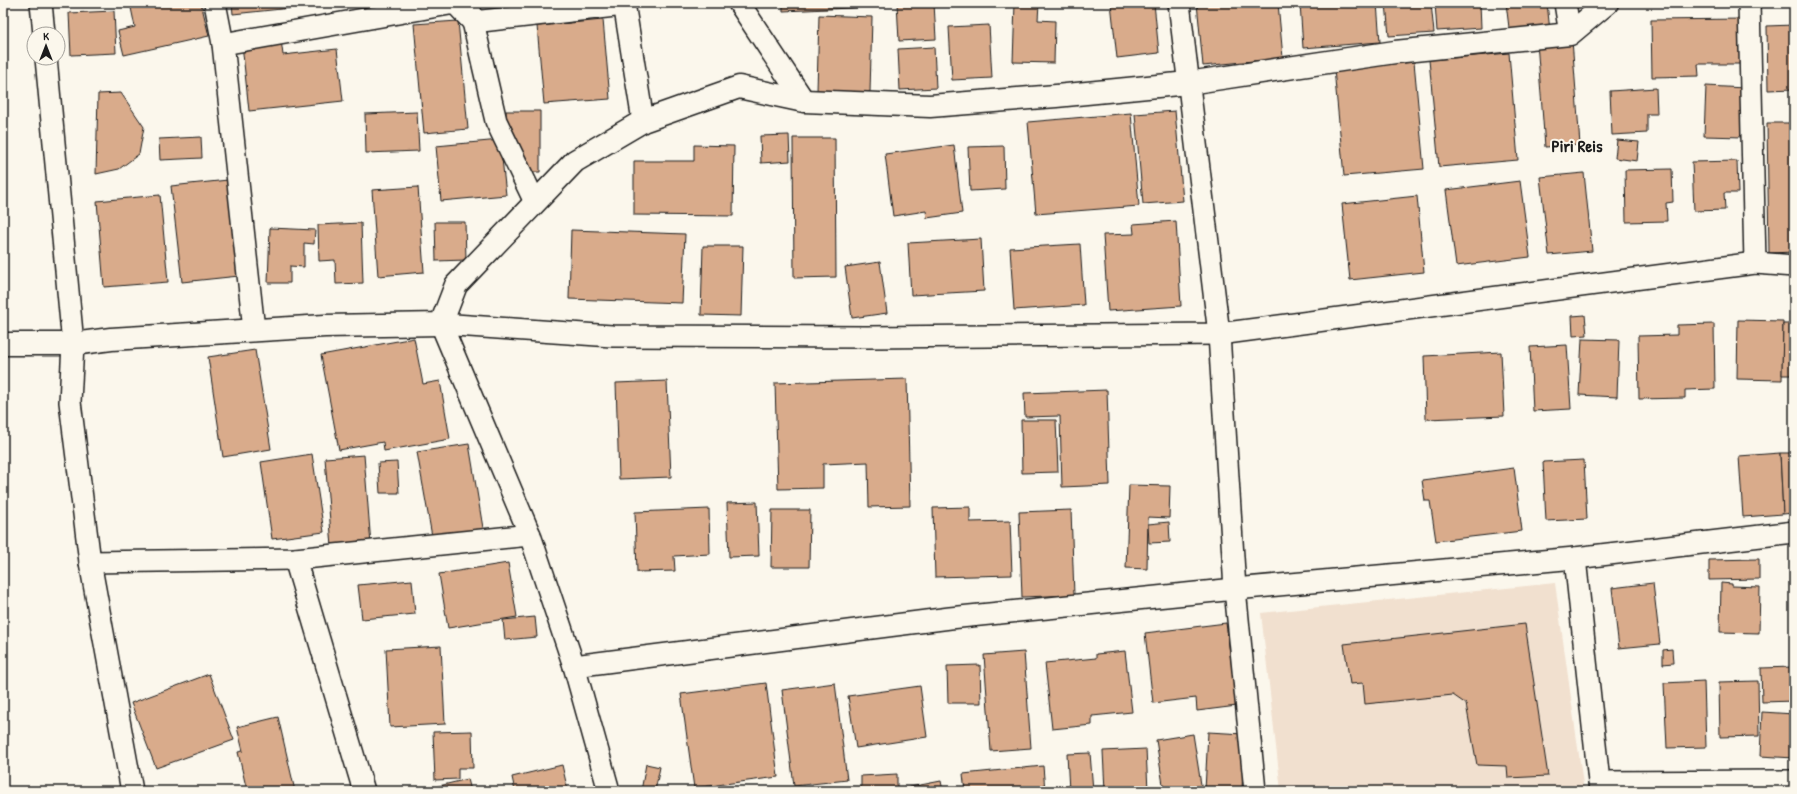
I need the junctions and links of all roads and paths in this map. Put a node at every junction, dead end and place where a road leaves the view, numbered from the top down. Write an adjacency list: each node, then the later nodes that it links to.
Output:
1 (41, 3): 10 (street)
2 (215, 3): 12 (street)
3 (739, 3): 15 (street)
4 (1179, 3): 14 (street)
5 (1565, 3): 11 (street)
6 (1607, 3): 11 (street)
7 (1749, 3): 18 (street)
8 (624, 4): 9 (street); 16 (street)
9 (471, 13): 12 (street); 17 (street)
10 (43, 26)
11 (1570, 34): 14 (street)
12 (223, 44): 21 (street)
13 (47, 66): 24 (street)
14 (1188, 83): 15 (street); 22 (street)
15 (804, 101): 16 (street)
16 (643, 121): 17 (street)
17 (535, 202): 20 (street)
18 (1756, 263): 19 (street); 22 (street)
19 (1794, 266)
20 (442, 324): 21 (street); 22 (street); 26 (street)
21 (254, 330): 24 (street)
22 (1219, 334): 30 (street)
23 (3, 344): 24 (street)
24 (73, 344): 29 (street)
25 (1794, 532): 27 (street)
26 (530, 535): 28 (street); 31 (street)
27 (1575, 558): 30 (street); 33 (street)
28 (295, 559): 29 (street); 35 (street)
29 (90, 562): 34 (street)
30 (1235, 589): 31 (street); 37 (street)
31 (574, 666): 36 (street)
32 (1794, 781): 33 (street)
33 (1599, 786)
34 (132, 791)
35 (364, 791)
36 (609, 791)
37 (1255, 791)

